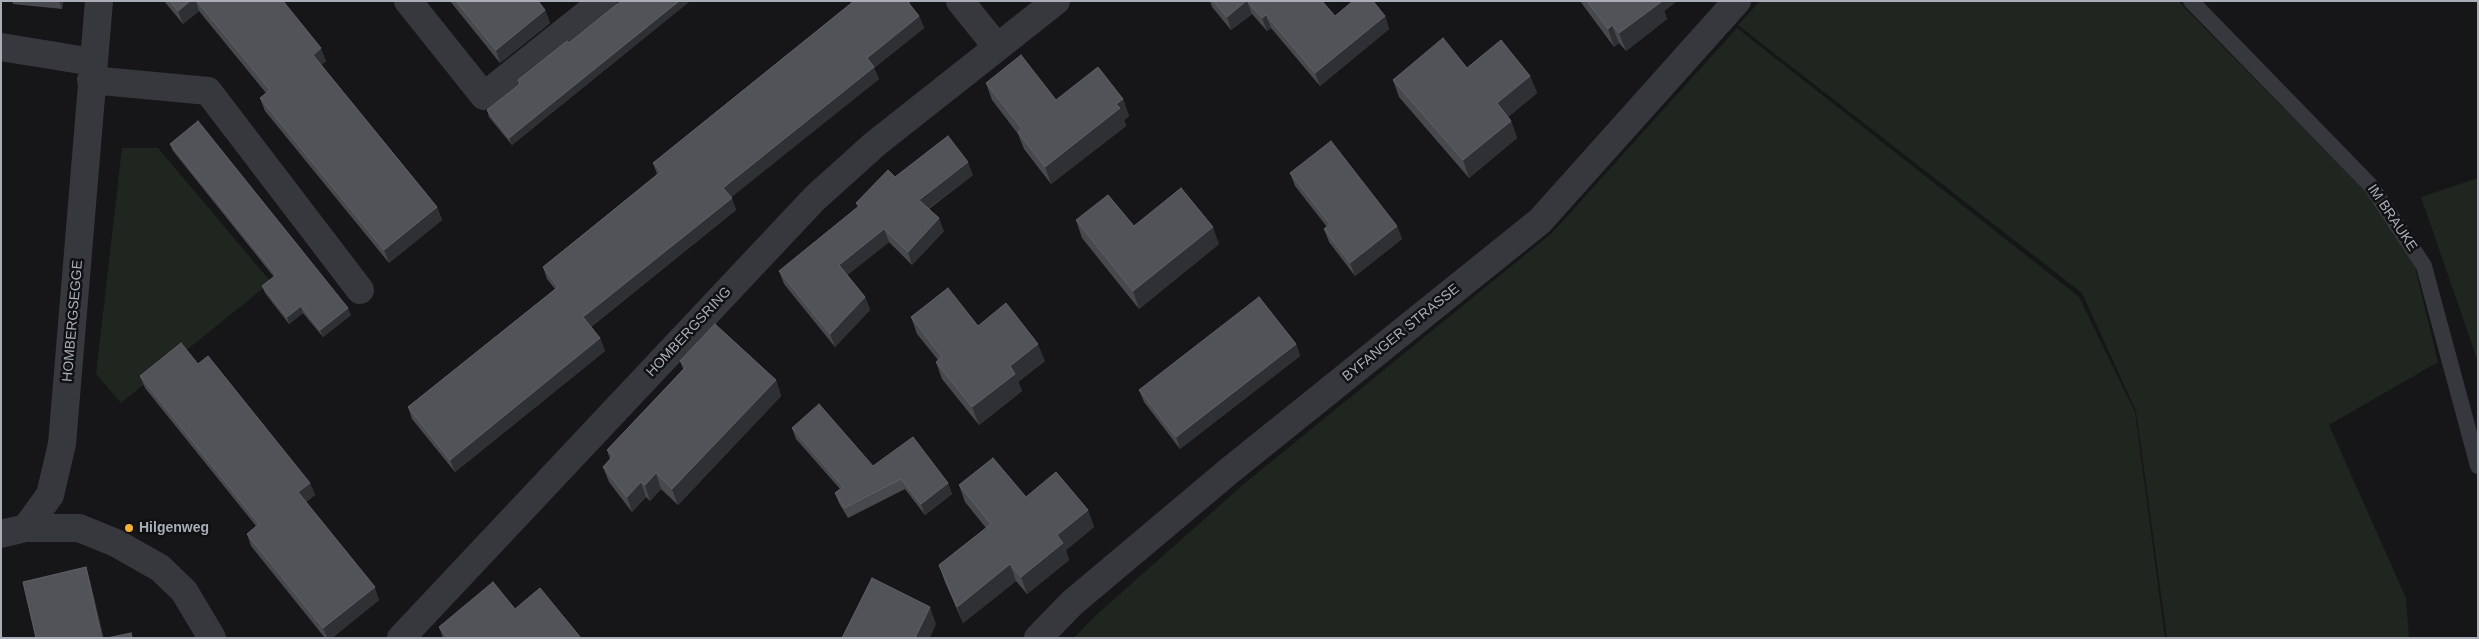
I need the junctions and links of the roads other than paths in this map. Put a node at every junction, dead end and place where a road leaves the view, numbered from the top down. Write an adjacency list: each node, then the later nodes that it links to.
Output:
1 (99, 1): 10 (street, HOMBERGSEGGE)
2 (408, 1): 3 (street)
3 (603, 1)
4 (960, 1): 9 (street)
5 (1056, 1): 9 (street, HOMBERGSRING)
6 (1738, 1): 16 (street, BYFANGER STRASSE)
7 (2191, 1): 12 (lane, IM BRAUKE)
8 (1, 46): 10 (street)
9 (996, 47): 15 (street, HOMBERGSRING)
10 (92, 71): 11 (street); 13 (street, HOMBERGSEGGE)
11 (360, 290)
12 (2478, 466)
13 (14, 531): 14 (street)
14 (212, 638)
15 (401, 638)
16 (1038, 638)

